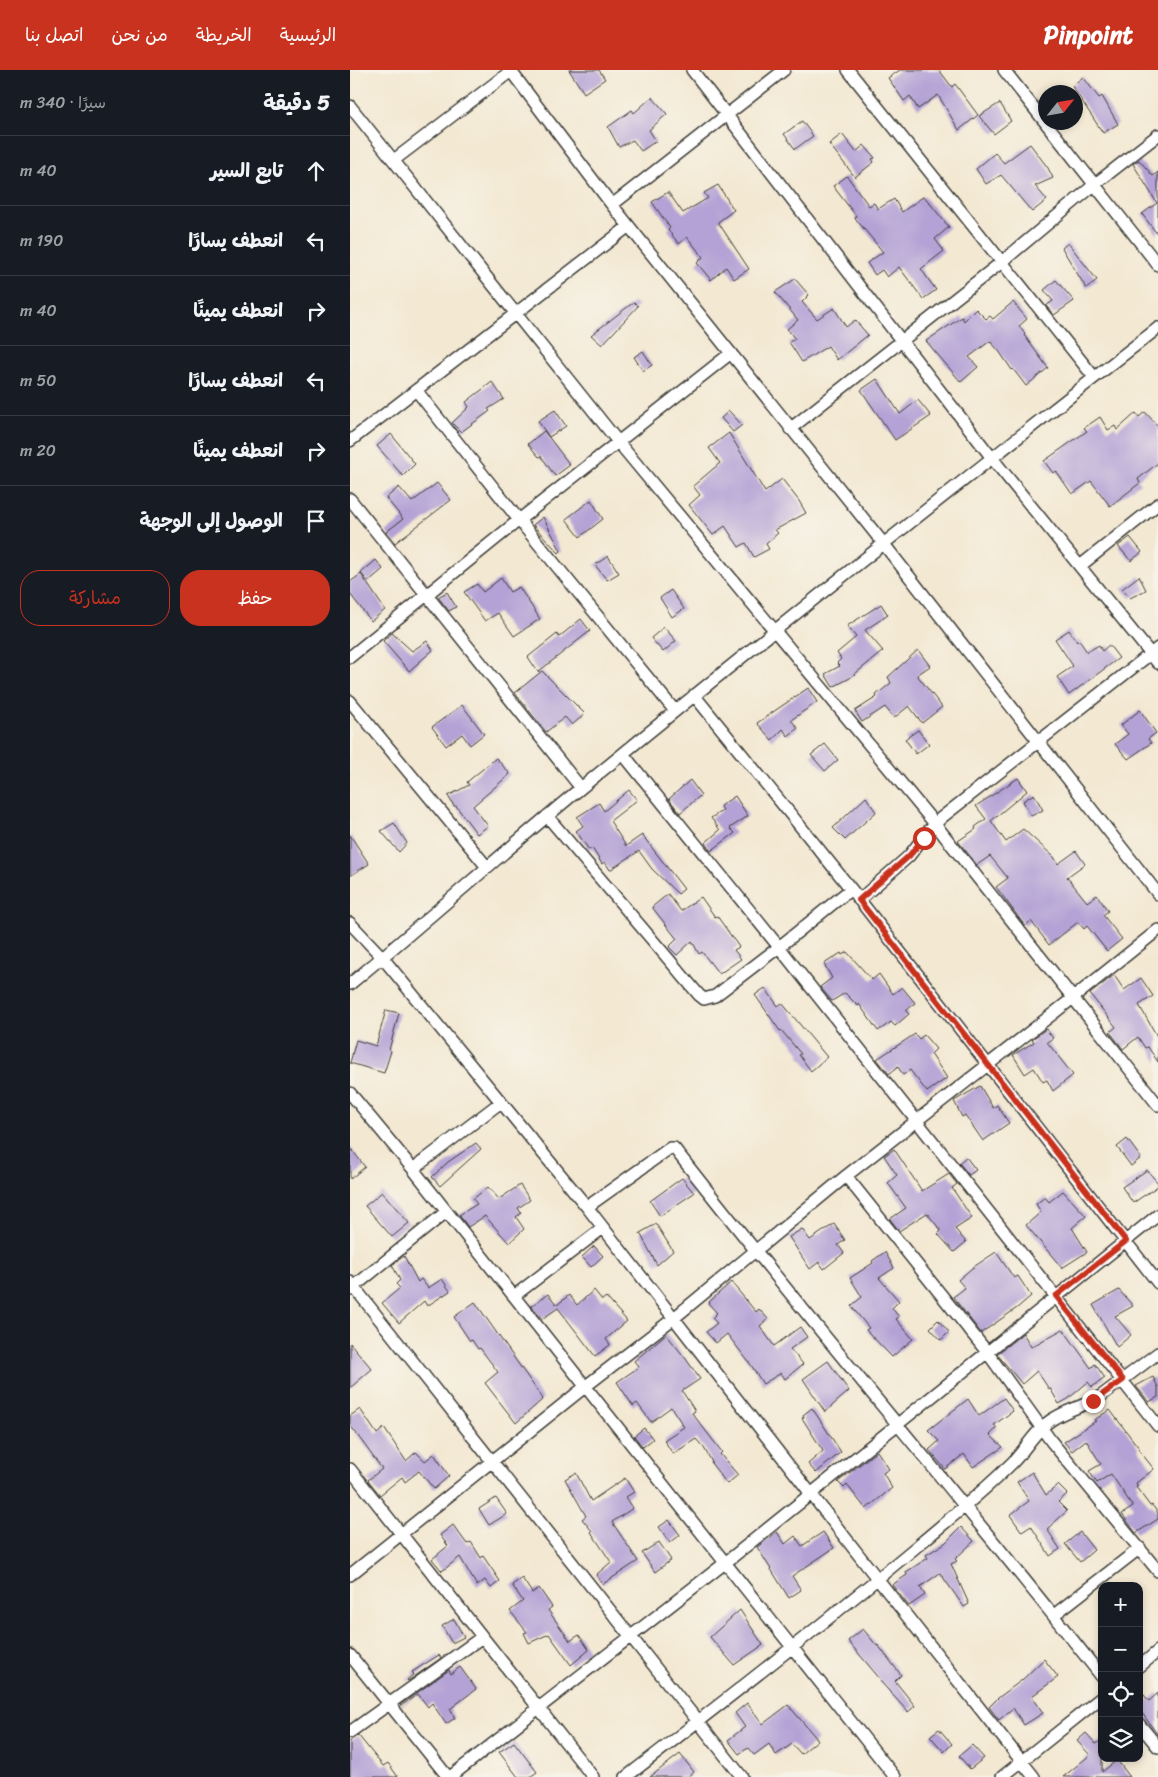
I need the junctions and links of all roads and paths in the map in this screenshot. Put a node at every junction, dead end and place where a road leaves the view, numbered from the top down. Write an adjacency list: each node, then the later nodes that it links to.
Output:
1 (511, 70): 9 (street); 11 (street)
2 (692, 70): 7 (street)
3 (784, 70): 7 (street)
4 (848, 70): 13 (street)
5 (1004, 70): 10 (street)
6 (350, 106): 9 (street)
7 (728, 115): 11 (street); 17 (street)
8 (1158, 135): 10 (street)
9 (394, 160): 15 (street)
10 (1094, 185): 13 (street); 14 (street)
11 (612, 205): 12 (street)
12 (628, 226): 15 (street); 18 (street)
13 (1003, 261): 17 (street); 19 (street)
14 (1158, 265)
15 (515, 314): 20 (street); 23 (street)
16 (1158, 328): 19 (street)
17 (902, 341): 21 (street); 24 (street)
18 (731, 353): 21 (street); 23 (street)
19 (1094, 377): 24 (street)
20 (416, 390): 22 (street); 27 (street)
21 (790, 429): 28 (street)
22 (350, 441)
23 (619, 442): 27 (street); 31 (street)
24 (992, 458): 28 (street); 29 (street)
25 (350, 499): 30 (street)
26 (1158, 504): 29 (street)
27 (519, 520): 30 (street); 36 (street)
28 (883, 543): 31 (street); 37 (street)
29 (1080, 566): 32 (street)
30 (426, 595): 33 (street); 39 (street)
31 (774, 631): 34 (street); 41 (street)
32 (1156, 655): 37 (street)
33 (350, 656)
34 (694, 695): 36 (street); 43 (street)
35 (350, 701): 42 (street)
36 (675, 710): 38 (street)
37 (1038, 742): 41 (street); 44 (street)
38 (623, 754): 39 (street); 48 (street)
39 (581, 788): 40 (street)
40 (547, 816): 42 (street); 48 (street)
41 (935, 824): 45 (street); 51 (street)
42 (487, 867): 49 (street)
43 (851, 889): 45 (street); 48 (street)
44 (1158, 894)
45 (859, 900): 52 (street)
46 (350, 922): 49 (street)
47 (1158, 930): 51 (street)
48 (779, 947): 56 (street)
49 (382, 957): 50 (street); 54 (street)
50 (350, 984)
51 (1073, 998): 52 (street); 55 (street)
52 (988, 1065): 56 (street); 63 (street)
53 (350, 1093): 57 (street)
54 (501, 1102): 57 (street); 59 (street)
55 (1158, 1105)
56 (917, 1120): 58 (street); 68 (street)
57 (413, 1168): 60 (street)
58 (846, 1176): 64 (street); 70 (street)
59 (587, 1207): 62 (street); 64 (street)
60 (446, 1212): 66 (street); 67 (street)
61 (1158, 1215): 63 (street)
62 (603, 1228): 67 (street); 69 (street)
63 (1126, 1241): 65 (street); 68 (street)
64 (754, 1252): 69 (street); 74 (street)
65 (1158, 1283)
66 (351, 1286): 77 (street)
67 (514, 1296): 73 (street)
68 (1056, 1296): 70 (street); 72 (street)
69 (674, 1318): 73 (street); 79 (street)
70 (987, 1352): 74 (street); 76 (street)
71 (1158, 1353): 72 (street)
72 (1123, 1380): 75 (street); 76 (street)
73 (586, 1386): 77 (street); 84 (street)
74 (898, 1425): 79 (street); 80 (street)
75 (1158, 1426)
76 (1041, 1428): 80 (street); 82 (street)
77 (492, 1461): 81 (street); 90 (street)
78 (350, 1469): 81 (street)
79 (810, 1493): 84 (street); 87 (street)
80 (965, 1506): 87 (street); 88 (street)
81 (402, 1533): 86 (street); 89 (street)
82 (1140, 1548): 83 (street); 88 (street)
83 (1154, 1557): 85 (street)
84 (725, 1562): 90 (street); 91 (street)
85 (1158, 1571)
86 (350, 1576)
87 (877, 1579): 91 (street); 103 (street)
88 (1054, 1615): 95 (street)
89 (482, 1636): 97 (street); 98 (street)
90 (630, 1636): 98 (street); 99 (street)
91 (792, 1647): 99 (street); 108 (street)
92 (1158, 1651): 94 (street)
93 (350, 1655): 97 (street)
94 (1143, 1664)
95 (1098, 1672)
96 (1098, 1700): 103 (street)
97 (389, 1703): 101 (street); 104 (street)
98 (538, 1708): 104 (street); 105 (street)
99 (698, 1721): 106 (street); 107 (street)
100 (1143, 1729): 102 (street)
101 (350, 1732)
102 (1158, 1748)
103 (1022, 1762): 109 (street); 110 (street)
104 (449, 1777)
105 (593, 1777)
106 (626, 1777)
107 (742, 1777)
108 (895, 1777)
109 (1002, 1777)
110 (1034, 1777)

